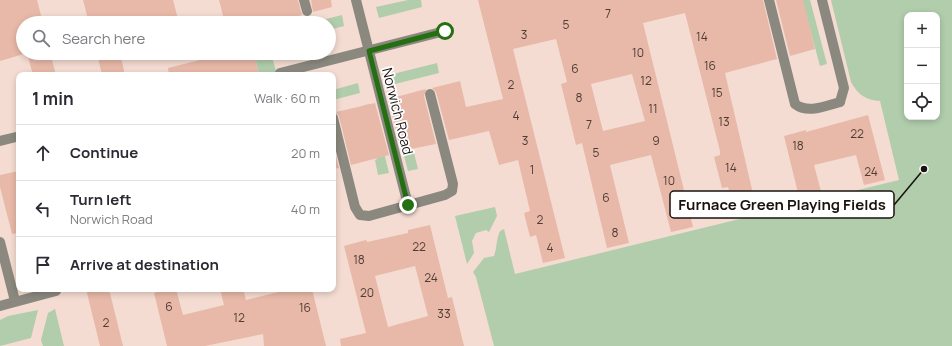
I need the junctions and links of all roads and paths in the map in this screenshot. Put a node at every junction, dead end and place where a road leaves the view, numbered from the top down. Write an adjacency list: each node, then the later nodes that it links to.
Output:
1 (304, 0): 5 (street)
2 (356, 0): 7 (street, Norwich Road)
3 (769, 0): 4 (street)
4 (822, 0)
5 (307, 11)
6 (445, 31): 7 (street)
7 (369, 51): 8 (street); 15 (street, Norwich Road)
8 (336, 59)
9 (333, 60): 10 (street)
10 (284, 72)
11 (430, 94): 15 (street)
12 (336, 130): 15 (street)
13 (16, 137): 14 (street)
14 (0, 141)
15 (408, 205)
16 (0, 242): 18 (street)
17 (49, 292): 18 (street)
18 (15, 301): 19 (street)
19 (0, 306)

